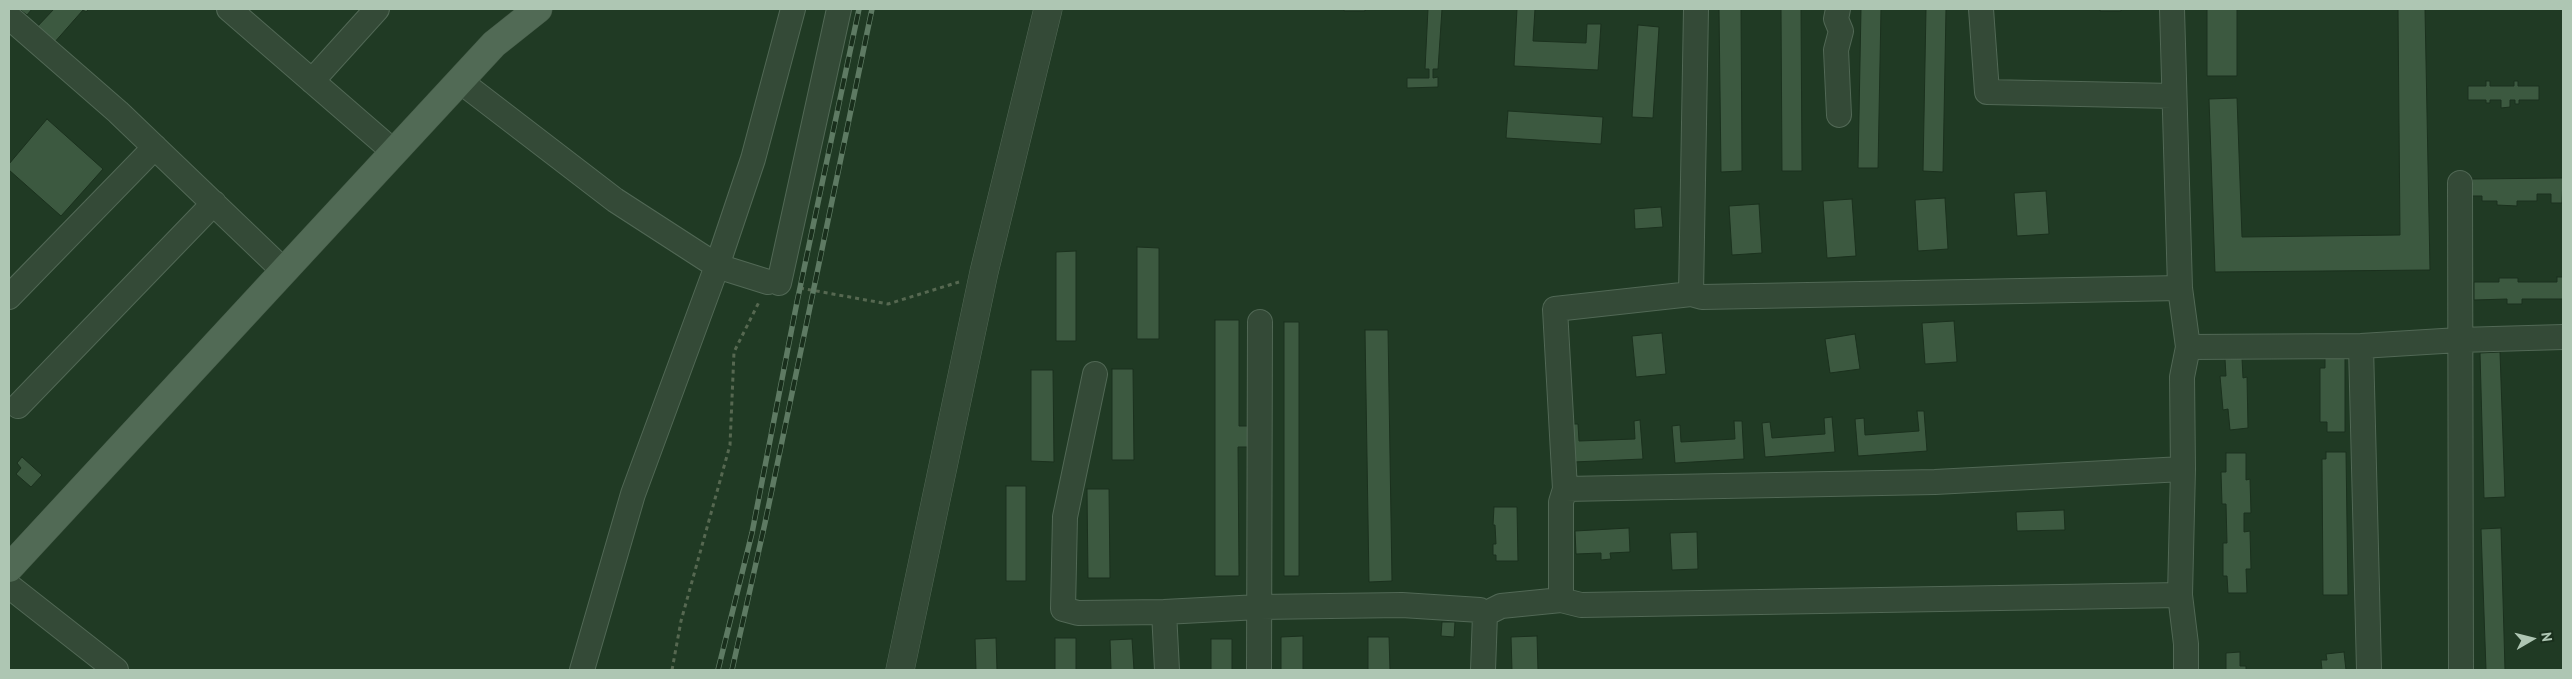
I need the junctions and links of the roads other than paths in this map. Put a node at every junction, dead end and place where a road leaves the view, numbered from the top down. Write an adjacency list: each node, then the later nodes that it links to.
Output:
1 (377, 9): 12 (street)
2 (538, 9): 13 (main road)
3 (793, 9): 20 (street)
4 (839, 9): 20 (street)
5 (1048, 9): 43 (street)
6 (1696, 9): 23 (street)
7 (1838, 9): 15 (street)
8 (1981, 9): 14 (street)
9 (2172, 9): 14 (street)
10 (237, 11): 12 (street)
11 (9, 18): 16 (street)
12 (312, 81): 17 (street)
13 (460, 81): 17 (main road); 20 (street)
14 (2173, 96): 22 (street)
15 (1839, 115)
16 (155, 147): 19 (street); 24 (street)
17 (394, 152): 21 (main road)
18 (2460, 183): 27 (street)
19 (214, 203): 21 (street); 31 (street)
20 (717, 266): 42 (street)
21 (284, 271): 34 (main road)
22 (2180, 288): 23 (street); 29 (street)
23 (1691, 294): 33 (street)
24 (9, 297)
25 (1260, 322): 38 (street)
26 (2563, 337): 27 (street)
27 (2459, 340): 28 (street); 49 (street)
28 (2361, 346): 29 (street); 48 (street)
29 (2188, 347): 32 (street)
30 (1095, 374): 39 (street)
31 (18, 406)
32 (2184, 469): 33 (street); 36 (street)
33 (1565, 489): 37 (street)
34 (9, 568)
35 (9, 586): 41 (street)
36 (2180, 595): 37 (street); 47 (street)
37 (1561, 600): 40 (street)
38 (1259, 607): 39 (street); 40 (street); 45 (street)
39 (1164, 612): 44 (street)
40 (1486, 614): 46 (street)
41 (116, 670)
42 (582, 670)
43 (900, 670)
44 (1167, 670)
45 (1259, 670)
46 (1483, 670)
47 (2186, 670)
48 (2369, 670)
49 (2461, 670)

